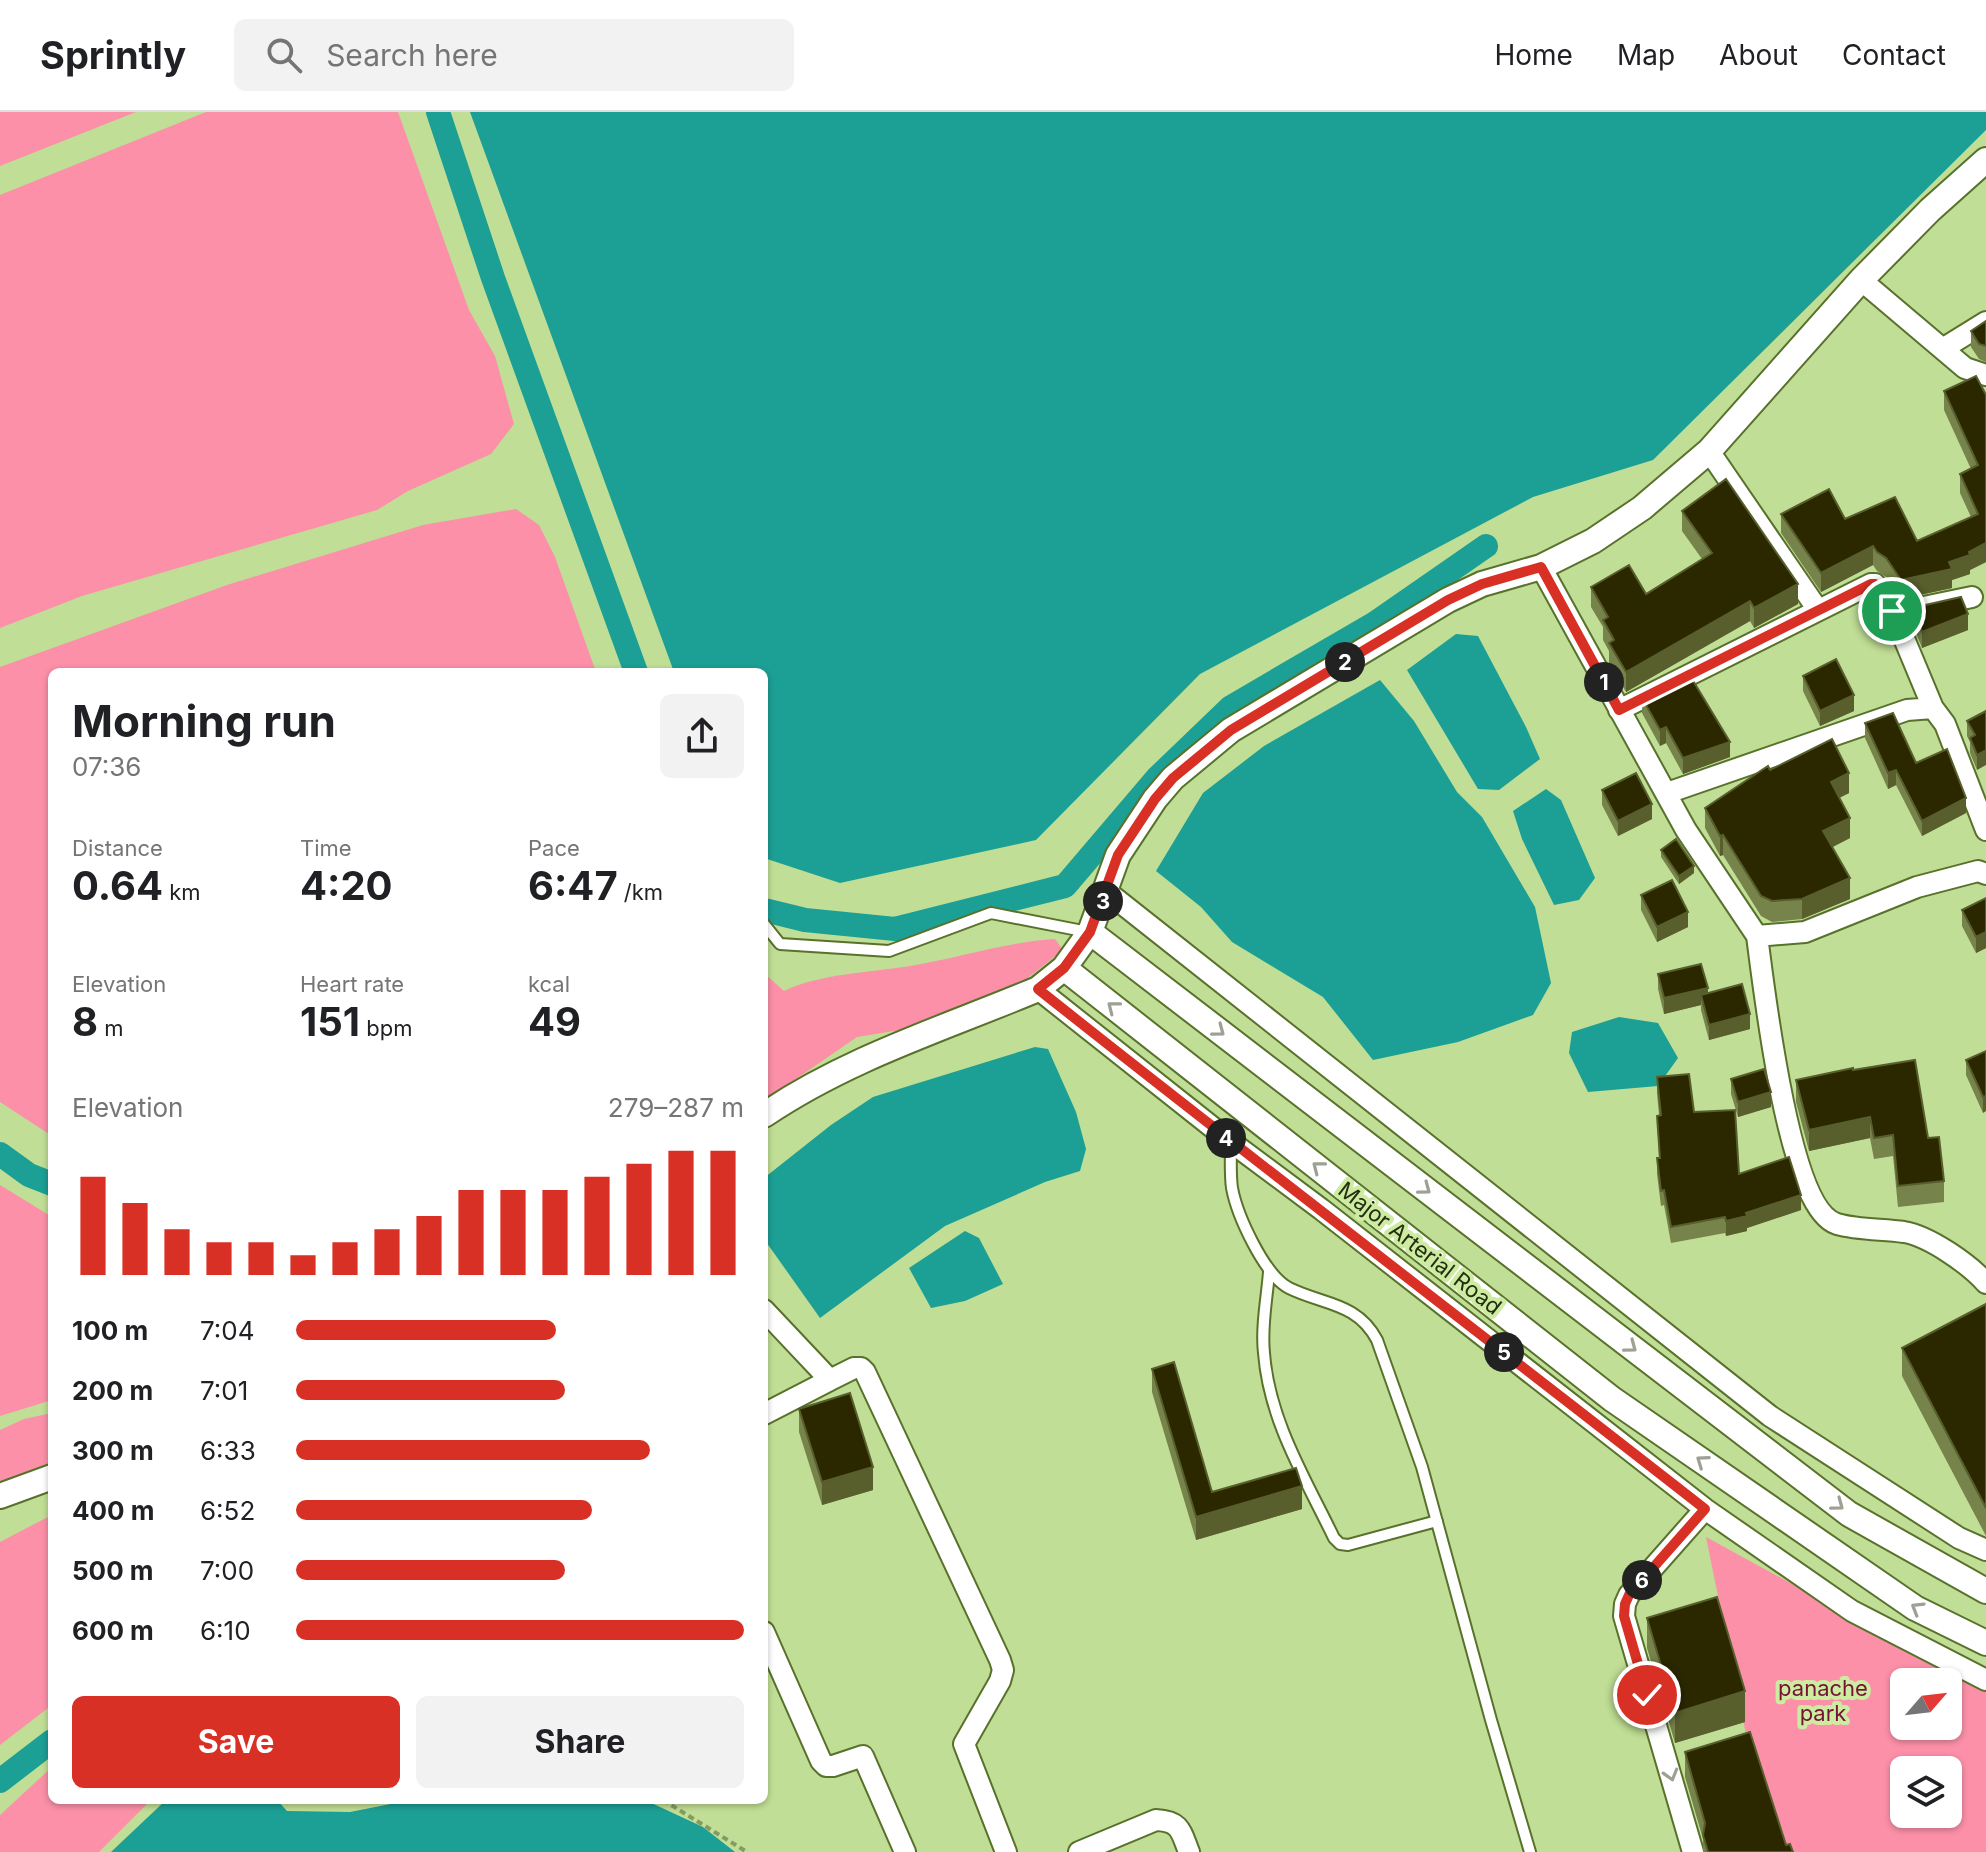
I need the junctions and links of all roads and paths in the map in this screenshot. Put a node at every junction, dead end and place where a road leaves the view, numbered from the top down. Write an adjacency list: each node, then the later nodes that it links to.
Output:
1 (1986, 160): 2 (street)
2 (1861, 280): 4 (street); 6 (street)
3 (1986, 322): 4 (street)
4 (1944, 348): 5 (street)
5 (1986, 375)
6 (1709, 451): 7 (street); 9 (street)
7 (1541, 567): 12 (street); 16 (street)
8 (1972, 597): 10 (street)
9 (1818, 610): 10 (street); 12 (street)
10 (1893, 612): 11 (street)
11 (1933, 708): 13 (street); 14 (street)
12 (1619, 710): 13 (street)
13 (1667, 793): 19 (street)
14 (1986, 830)
15 (1986, 874): 19 (street)
16 (1106, 891): 18 (street); 33 (street)
17 (768, 929): 18 (lane)
18 (1090, 932): 20 (street); 34 (street, one-way to 34)
19 (1757, 936): 25 (street)
20 (1064, 968): 21 (street); 36 (street, Major Arterial Road, one-way to 20)
21 (1038, 989): 22 (street); 23 (street)
22 (768, 1112)
23 (1231, 1142): 24 (lane); 31 (street)
24 (1269, 1272): 32 (lane); 32 (lane)
25 (1986, 1283)
26 (768, 1314): 27 (street)
27 (830, 1380): 28 (street); 41 (street)
28 (768, 1412)
29 (48, 1478): 30 (street)
30 (0, 1496)
31 (1705, 1509): 37 (street); 45 (street, one-way to 45)
32 (1437, 1521): 44 (lane)
33 (1986, 1550)
34 (1986, 1591)
35 (768, 1641): 40 (street)
36 (1986, 1643)
37 (1986, 1680)
38 (669, 1804): 39 (path)
39 (747, 1852)
40 (905, 1852)
41 (1006, 1852)
42 (1079, 1852): 43 (street)
43 (1189, 1852)
44 (1530, 1852)
45 (1693, 1852)

